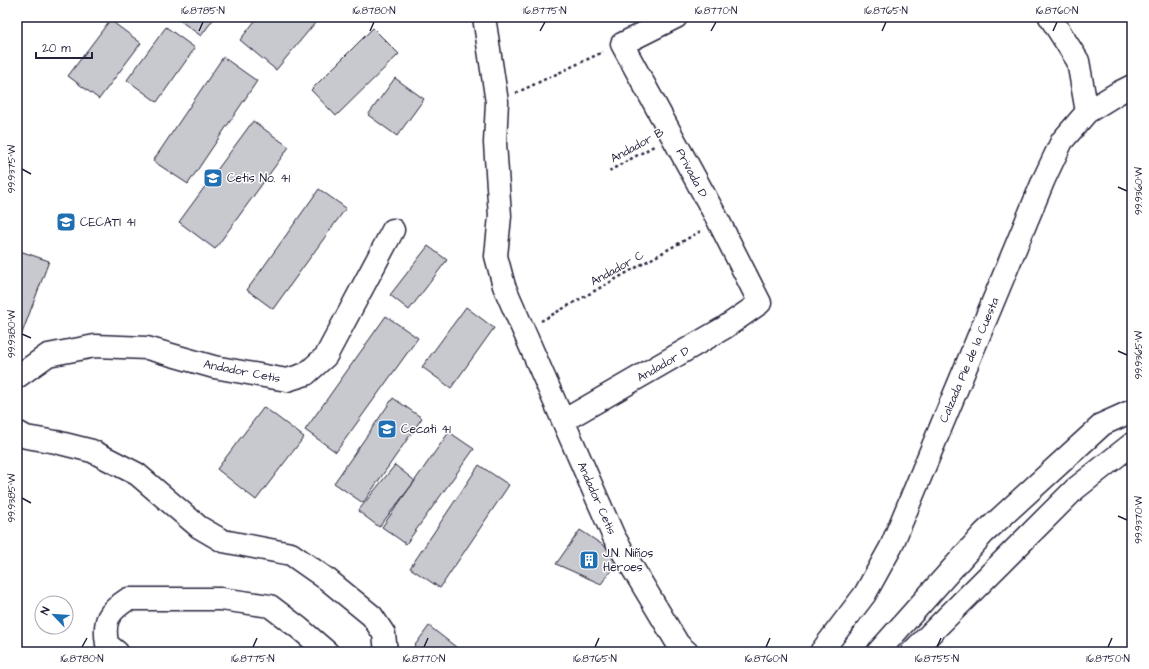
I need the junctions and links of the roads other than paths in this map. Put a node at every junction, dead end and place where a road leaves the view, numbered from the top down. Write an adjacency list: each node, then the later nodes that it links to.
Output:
1 (484, 17): 10 (street, Andador Cetis)
2 (676, 17): 7 (street, Privada D)
3 (1050, 17): 5 (street)
4 (1132, 86): 5 (street, Calzada Pie de la Cuesta)
5 (1087, 112): 17 (street, Calzada Pie de la Cuesta)
6 (393, 230): 8 (street, Andador Cetis)
7 (760, 303): 10 (street, Andador D)
8 (17, 377)
9 (1132, 411): 18 (street)
10 (564, 422): 16 (street, Andador Cetis)
11 (17, 432): 15 (street)
12 (1132, 444): 19 (street)
13 (117, 652): 14 (street)
14 (327, 652)
15 (386, 652)
16 (687, 652)
17 (821, 652)
18 (878, 652)
19 (912, 652)

